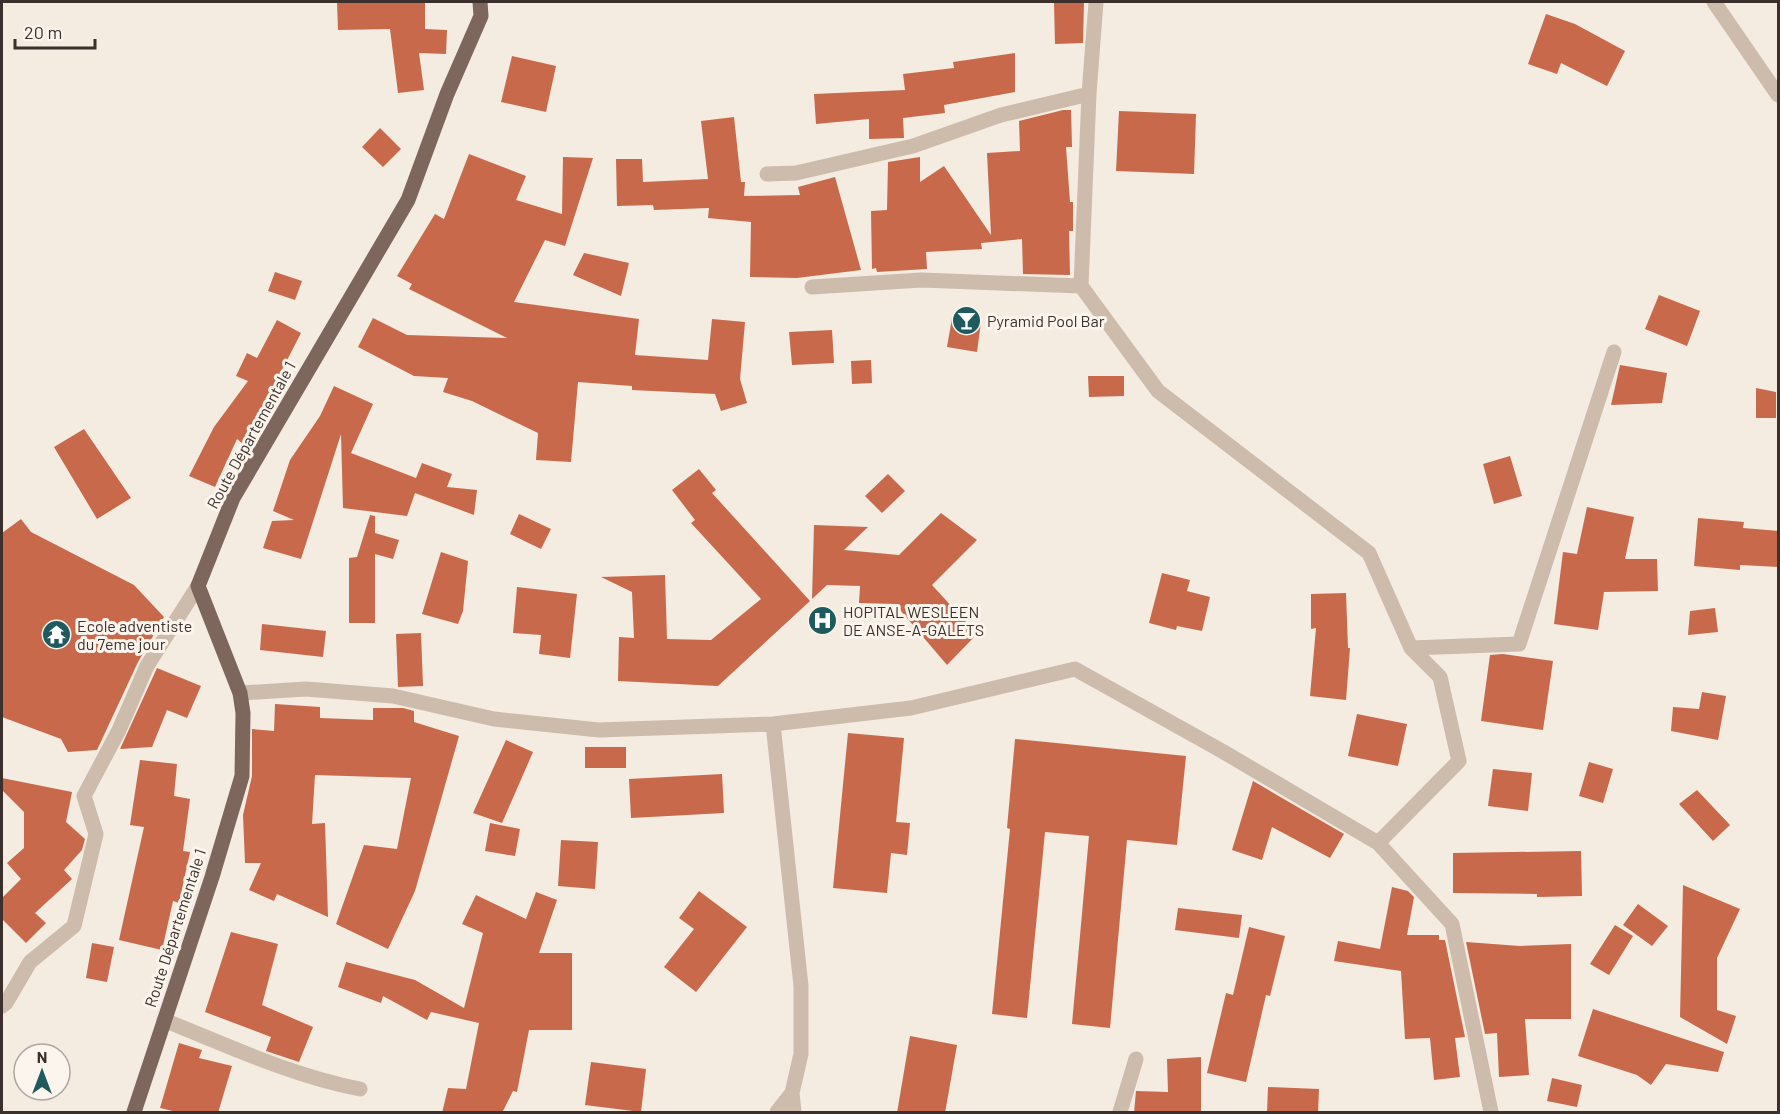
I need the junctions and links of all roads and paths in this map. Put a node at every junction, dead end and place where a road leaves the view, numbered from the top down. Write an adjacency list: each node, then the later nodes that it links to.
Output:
1 (480, 2): 10 (main road, Route Départementale 1)
2 (1096, 2): 4 (street)
3 (1714, 2): 5 (street)
4 (1089, 94): 6 (street); 7 (street)
5 (1779, 95)
6 (767, 174)
7 (1081, 286): 8 (street); 11 (street)
8 (812, 287)
9 (1614, 352): 11 (street)
10 (198, 586): 12 (main road, Route Départementale 1); 15 (street)
11 (1411, 648): 14 (street)
12 (240, 693): 13 (street); 16 (main road, Route Départementale 1)
13 (773, 724): 14 (street); 19 (street)
14 (1378, 843): 24 (street)
15 (2, 1005)
16 (164, 1020): 18 (street); 20 (main road, Route Départementale 1)
17 (1136, 1059): 23 (street)
18 (360, 1089)
19 (792, 1093): 21 (street); 22 (street)
20 (134, 1113)
21 (777, 1113)
22 (794, 1113)
23 (1120, 1113)
24 (1491, 1113)

